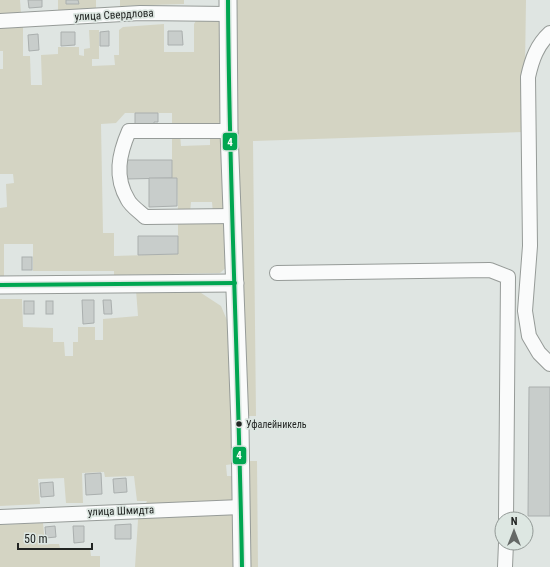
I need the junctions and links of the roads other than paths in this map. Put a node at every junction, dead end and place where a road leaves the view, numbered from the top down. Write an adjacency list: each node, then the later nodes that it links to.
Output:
1 (228, 7): 2 (street, улица Свердлова); 4 (main road)
2 (0, 21)
3 (550, 32): 9 (street)
4 (229, 131): 5 (main road); 5 (street)
5 (233, 216): 7 (main road)
6 (276, 273): 11 (street)
7 (235, 283): 8 (main road); 10 (main road)
8 (0, 285)
9 (550, 364)
10 (241, 507): 12 (street, улица Шмидта); 14 (main road)
11 (506, 511)
12 (0, 516)
13 (506, 551): 15 (street)
14 (242, 567)
15 (505, 567)

